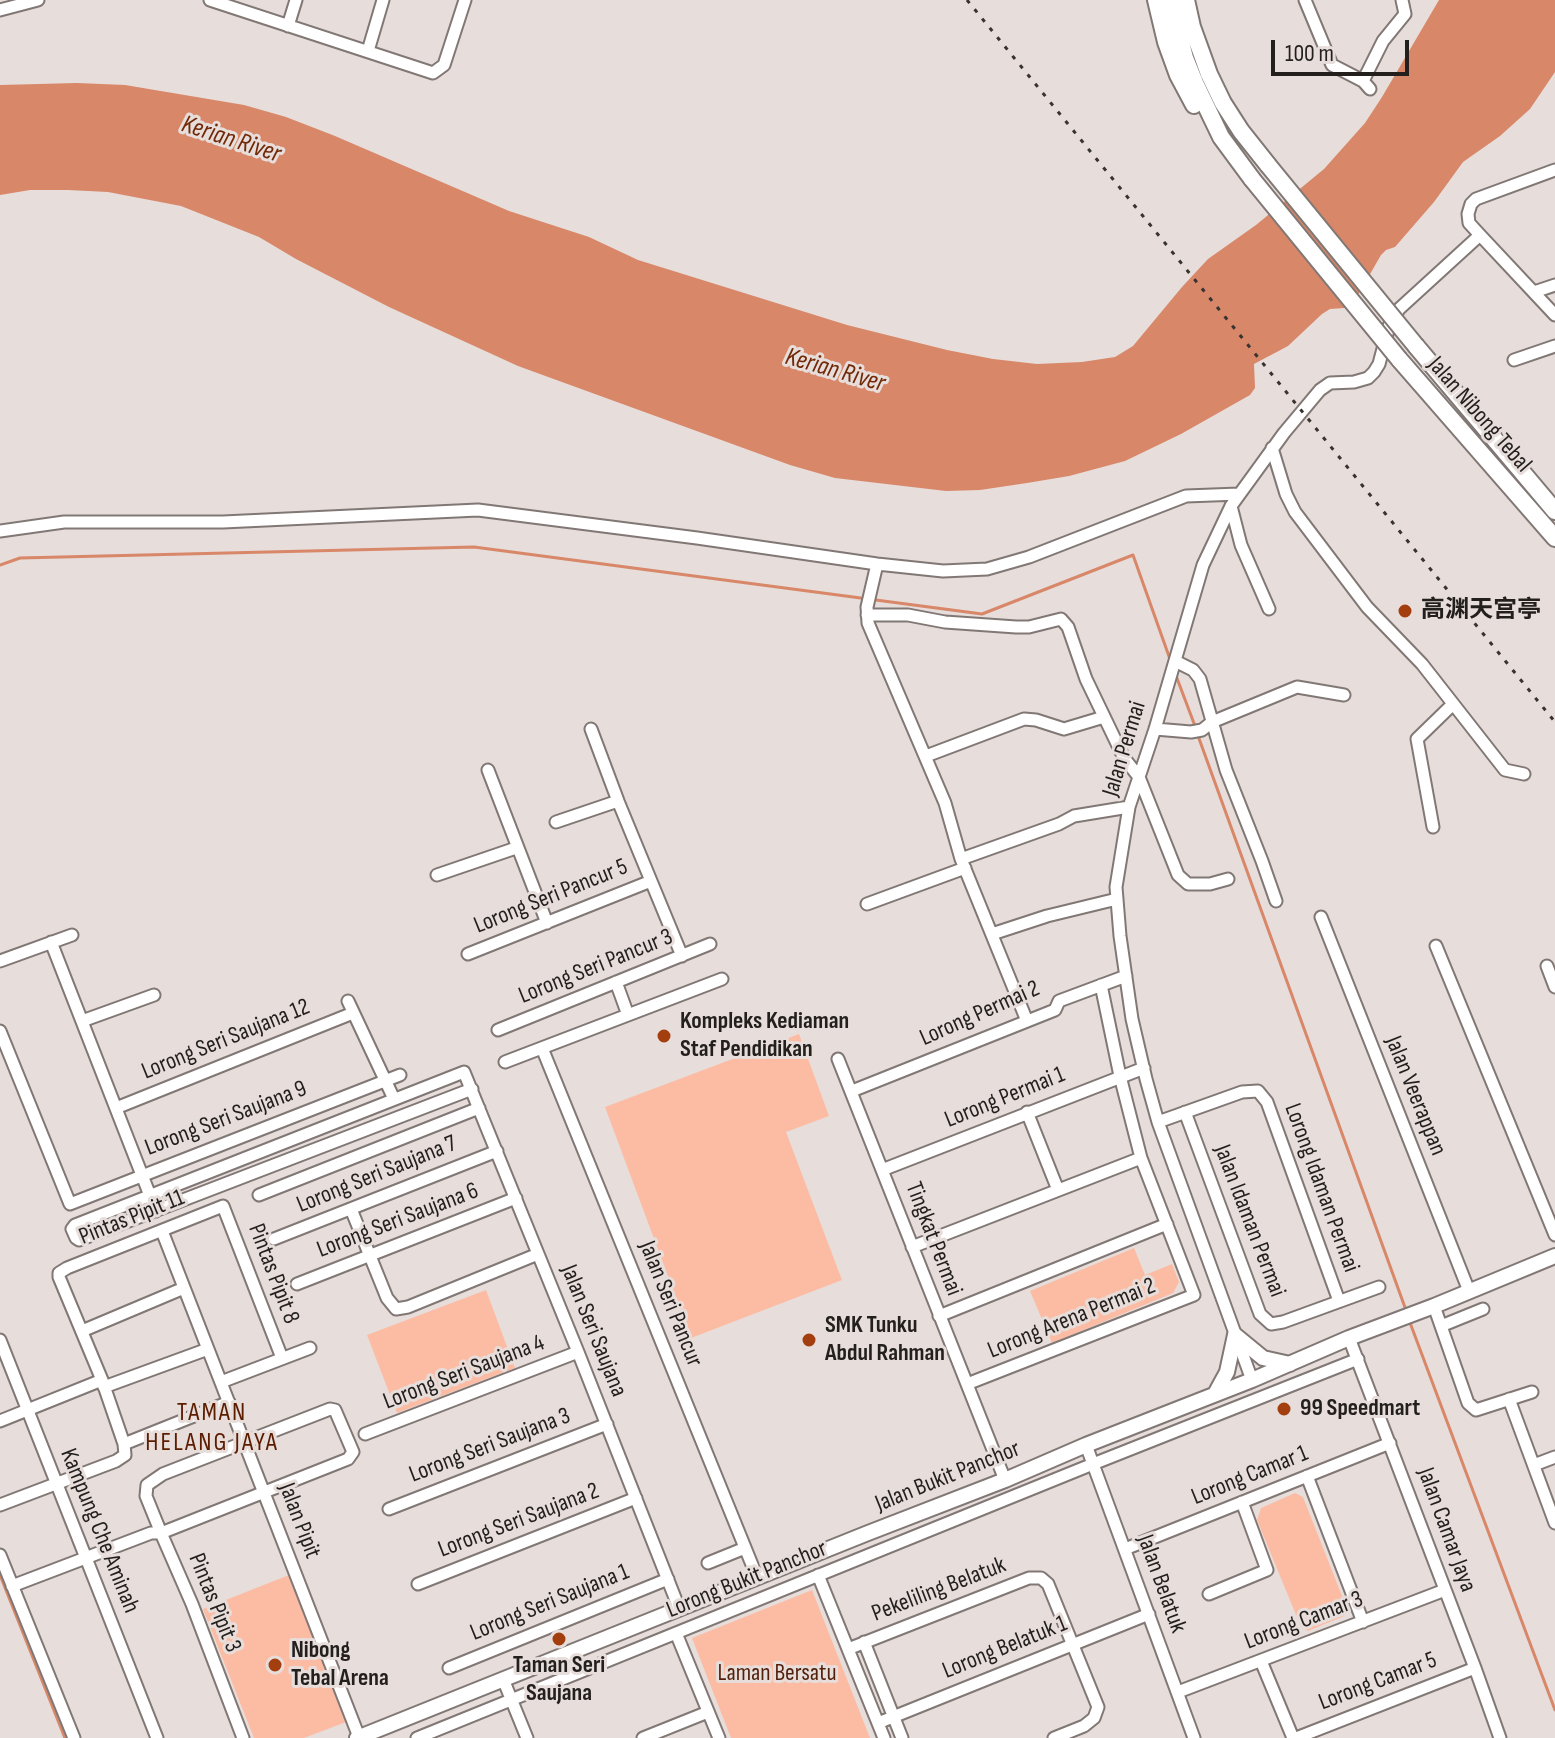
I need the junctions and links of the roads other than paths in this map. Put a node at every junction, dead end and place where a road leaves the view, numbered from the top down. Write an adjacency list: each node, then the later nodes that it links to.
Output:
1 (38, 0): 12 (street)
2 (210, 0): 13 (street)
3 (296, 0): 13 (street)
4 (383, 0): 14 (street)
5 (465, 0): 14 (street)
6 (1156, 0): 16 (highway)
7 (1170, 0): 16 (highway)
8 (1186, 0): 15 (highway)
9 (1197, 0): 15 (highway)
10 (1305, 0): 11 (street)
11 (1402, 0)
12 (0, 10)
13 (288, 26): 14 (street)
14 (368, 51)
15 (1202, 54): 27 (highway, Jalan Nibong Tebal, bridge)
16 (1221, 137): 29 (highway, Jalan Nibong Tebal, bridge)
17 (1555, 170): 18 (street)
18 (1480, 235): 20 (street); 24 (street, Jalan Permai)
19 (1555, 285): 20 (street)
20 (1534, 292): 21 (street)
21 (1555, 315)
22 (1555, 346): 23 (street)
23 (1514, 360)
24 (1272, 448): 25 (street, Jalan Permai); 35 (street)
25 (1239, 494): 26 (street, Jalan Permai); 30 (street)
26 (1231, 506): 31 (street); 33 (street, Jalan Permai)
27 (1555, 511)
28 (0, 531): 30 (street)
29 (1555, 538)
30 (875, 569): 32 (street)
31 (1269, 609)
32 (867, 611): 36 (street); 40 (street)
33 (1175, 661): 37 (street); 39 (street, Jalan Permai)
34 (1344, 695): 37 (street)
35 (1453, 704): 42 (street); 47 (street)
36 (1104, 717): 40 (street); 43 (street)
37 (1202, 728): 39 (street); 54 (street)
38 (591, 729): 44 (street)
39 (1155, 729): 43 (street, Jalan Permai)
40 (926, 756): 49 (street)
41 (488, 770): 48 (street)
42 (1524, 774)
43 (1139, 777): 45 (street, Jalan Permai); 51 (street)
44 (618, 801): 46 (street); 52 (street)
45 (1129, 807): 49 (street); 53 (street, Jalan Permai)
46 (556, 822)
47 (1433, 827)
48 (516, 848): 50 (street); 57 (street)
49 (963, 863): 55 (street); 58 (street)
50 (437, 875)
51 (1228, 879)
52 (651, 881): 57 (street, Lorong Seri Pancur 5); 64 (street)
53 (1117, 899): 58 (street); 67 (street, Jalan Permai)
54 (1276, 901)
55 (867, 904)
56 (1321, 917): 117 (street, Jalan Veerappan)
57 (547, 923): 63 (street, Lorong Seri Pancur 5)
58 (992, 934): 77 (street)
59 (72, 935): 60 (street)
60 (51, 942): 65 (street); 76 (street)
61 (710, 944): 64 (street, Lorong Seri Pancur 3)
62 (1436, 946): 108 (street)
63 (468, 954)
64 (682, 956): 69 (street, Lorong Seri Pancur 3)
65 (0, 961)
66 (1547, 966): 71 (street)
67 (1126, 976): 70 (street, Lorong Permai 2); 83 (street, Jalan Permai)
68 (722, 979): 75 (street)
69 (616, 982): 75 (street); 78 (street, Lorong Seri Pancur 3)
70 (1101, 985): 77 (street, Lorong Permai 2); 85 (street)
71 (1555, 987)
72 (154, 995): 76 (street)
73 (348, 1001): 74 (street)
74 (353, 1013): 86 (street); 90 (street, Lorong Seri Saujana 12)
75 (628, 1015): 80 (street)
76 (82, 1021): 90 (street)
77 (1027, 1021): 88 (street, Lorong Permai 2)
78 (498, 1030)
79 (0, 1031): 98 (street, Lorong Seri Saujana 9)
80 (542, 1048): 82 (street); 162 (street, Jalan Seri Pancur)
81 (838, 1059): 88 (street, Tingkat Permai)
82 (505, 1062)
83 (1144, 1068): 85 (street, Lorong Permai 1); 94 (street, Jalan Permai)
84 (400, 1075): 86 (street, Lorong Seri Saujana 9)
85 (1120, 1076): 92 (street, Lorong Permai 1); 96 (street)
86 (384, 1080): 89 (street); 98 (street, Lorong Seri Saujana 9)
87 (472, 1089): 89 (street, Jalan Seri Saujana); 91 (street, Jalan Seri Saujana); 105 (street)
88 (852, 1091): 97 (street, Tingkat Permai)
89 (394, 1099): 100 (street)
90 (116, 1108): 98 (street)
91 (479, 1108): 95 (street, Jalan Seri Saujana); 101 (street)
92 (1027, 1112): 97 (street, Lorong Permai 1); 99 (street)
93 (1185, 1112): 94 (street); 118 (street, Lorong Idaman Permai); 118 (street, Jalan Idaman Permai)
94 (1158, 1122): 124 (street, Jalan Permai)
95 (497, 1151): 102 (street, Jalan Seri Saujana); 104 (street, Lorong Seri Saujana 7)
96 (1141, 1158): 99 (street); 106 (street)
97 (882, 1170): 110 (street, Tingkat Permai)
98 (143, 1175): 100 (street)
99 (1058, 1190): 110 (street)
100 (150, 1195): 105 (street); 105 (street)
101 (259, 1195)
102 (516, 1198): 111 (street, Jalan Seri Saujana); 112 (street, Lorong Seri Saujana 6)
103 (223, 1206): 107 (street, Pintas Pipit 11); 130 (street, Pintas Pipit 8)
104 (351, 1209): 109 (street, Lorong Seri Saujana 7); 112 (street)
105 (156, 1211)
106 (1167, 1224): 121 (street); 136 (street, Lorong Arena Permai 2)
107 (162, 1231): 116 (street, Jalan Pipit); 123 (street, Pintas Pipit 11)
108 (1555, 1235)
109 (274, 1239)
110 (912, 1247): 121 (street, Tingkat Permai)
111 (538, 1254): 112 (street); 129 (street, Jalan Seri Saujana)
112 (370, 1256): 114 (street, Lorong Seri Saujana 6)
113 (1555, 1256): 117 (main road, Jalan Bukit Panchor)
114 (297, 1284)
115 (1379, 1287): 118 (street, Jalan Idaman Permai)
116 (184, 1288): 123 (street); 128 (street, Jalan Pipit)
117 (1469, 1291): 119 (main road, Jalan Bukit Panchor)
118 (1339, 1301)
119 (1434, 1306): 122 (street); 125 (main road, Jalan Bukit Panchor)
120 (1483, 1309): 122 (street)
121 (939, 1316): 136 (street, Tingkat Permai)
122 (1441, 1326): 139 (street)
123 (82, 1331): 135 (street)
124 (1235, 1335): 132 (main road); 133 (street, Jalan Permai); 138 (main road)
125 (1349, 1338): 131 (street, Jalan Camar Jaya); 132 (main road, Jalan Bukit Panchor)
126 (0, 1340): 141 (street, Kampung Che Aminah)
127 (310, 1348): 130 (street)
128 (208, 1349): 134 (street, Jalan Pipit); 135 (street)
129 (578, 1352): 143 (street, Jalan Seri Saujana); 144 (street, Lorong Seri Saujana 4)
130 (282, 1358): 134 (street)
131 (1358, 1359): 146 (street, Jalan Camar Jaya); 150 (street)
132 (1290, 1364): 133 (main road, Jalan Bukit Panchor)
133 (1252, 1380): 138 (main road, Jalan Bukit Panchor)
134 (221, 1382): 140 (street, Jalan Pipit)
135 (103, 1383): 141 (street); 147 (street)
136 (967, 1384): 153 (street, Tingkat Permai)
137 (1532, 1392): 139 (street)
138 (1215, 1395): 148 (main road, Jalan Bukit Panchor)
139 (1509, 1399): 151 (street)
140 (229, 1402): 145 (street, Jalan Pipit); 147 (street)
141 (27, 1409): 142 (street); 154 (street, Kampung Che Aminah)
142 (0, 1421)
143 (607, 1424): 156 (street, Jalan Seri Saujana); 159 (street, Lorong Seri Saujana 3)
144 (365, 1434)
145 (245, 1443): 155 (street, Jalan Pipit); 155 (street); 161 (street, Pintas Pipit 3)
146 (1390, 1443): 152 (street, Lorong Camar 1); 172 (street, Jalan Camar Jaya)
147 (124, 1444): 154 (street)
148 (1086, 1445): 150 (street, Jalan Belatuk); 153 (main road, Jalan Bukit Panchor)
149 (1555, 1457): 151 (street)
150 (1093, 1464): 163 (street, Jalan Belatuk); 167 (street, Lorong Bukit Panchor)
151 (1534, 1465): 160 (street)
152 (1307, 1476): 157 (street, Lorong Camar 1); 176 (street)
153 (1005, 1480): 168 (main road, Jalan Bukit Panchor)
154 (56, 1483): 158 (street); 165 (street, Kampung Che Aminah)
155 (264, 1494): 161 (street); 193 (street, Jalan Pipit)
156 (636, 1498): 169 (street, Jalan Seri Saujana); 170 (street, Lorong Seri Saujana 2)
157 (1242, 1502): 163 (street, Lorong Camar 1); 173 (street)
158 (0, 1505)
159 (389, 1509)
160 (1555, 1523)
161 (161, 1533): 165 (street); 192 (street, Pintas Pipit 3)
162 (745, 1548): 166 (street); 168 (street, Jalan Seri Pancur)
163 (1125, 1549): 175 (street, Jalan Belatuk)
164 (0, 1555): 171 (street)
165 (86, 1558): 171 (street); 191 (street, Kampung Che Aminah)
166 (708, 1563)
167 (818, 1575): 177 (street, Lorong Bukit Panchor); 180 (street)
168 (757, 1577): 174 (main road, Jalan Bukit Panchor)
169 (668, 1579): 174 (street, Jalan Seri Saujana); 182 (street, Lorong Seri Saujana 1)
170 (418, 1584)
171 (12, 1586): 190 (street)
172 (1445, 1590): 176 (street, Lorong Camar 3); 183 (street, Jalan Camar Jaya)
173 (1209, 1594)
174 (679, 1608): 184 (main road, Jalan Bukit Panchor)
175 (1149, 1614): 179 (street, Lorong Belatuk 1); 185 (street, Jalan Belatuk)
176 (1363, 1622): 181 (street, Lorong Camar 3)
177 (676, 1633): 186 (street, Lorong Bukit Panchor); 187 (street)
178 (864, 1642): 179 (street, Pekeliling Belatuk); 180 (street, Pekeliling Belatuk); 188 (street)
179 (1072, 1645): 188 (street, Lorong Belatuk 1); 200 (street, Pekeliling Belatuk)
180 (848, 1649): 189 (street)
181 (1261, 1661): 185 (street, Lorong Camar 3); 202 (street)
182 (449, 1668)
183 (1475, 1668): 202 (street, Lorong Camar 5); 203 (street, Jalan Camar Jaya)
184 (503, 1679): 186 (street); 193 (main road, Jalan Bukit Panchor)
185 (1178, 1692): 201 (street, Jalan Belatuk)
186 (512, 1700): 194 (street, Lorong Bukit Panchor); 195 (street)
187 (708, 1712): 196 (street); 197 (street)
188 (894, 1716): 189 (street, Lorong Belatuk 1); 199 (street)
189 (878, 1723): 198 (street)
190 (74, 1738)
191 (157, 1738)
192 (243, 1738)
193 (358, 1738)
194 (417, 1738)
195 (527, 1738)
196 (643, 1738)
197 (719, 1738)
198 (884, 1738)
199 (902, 1738)
200 (1054, 1738)
201 (1194, 1738)
202 (1295, 1738)
203 (1500, 1738)

